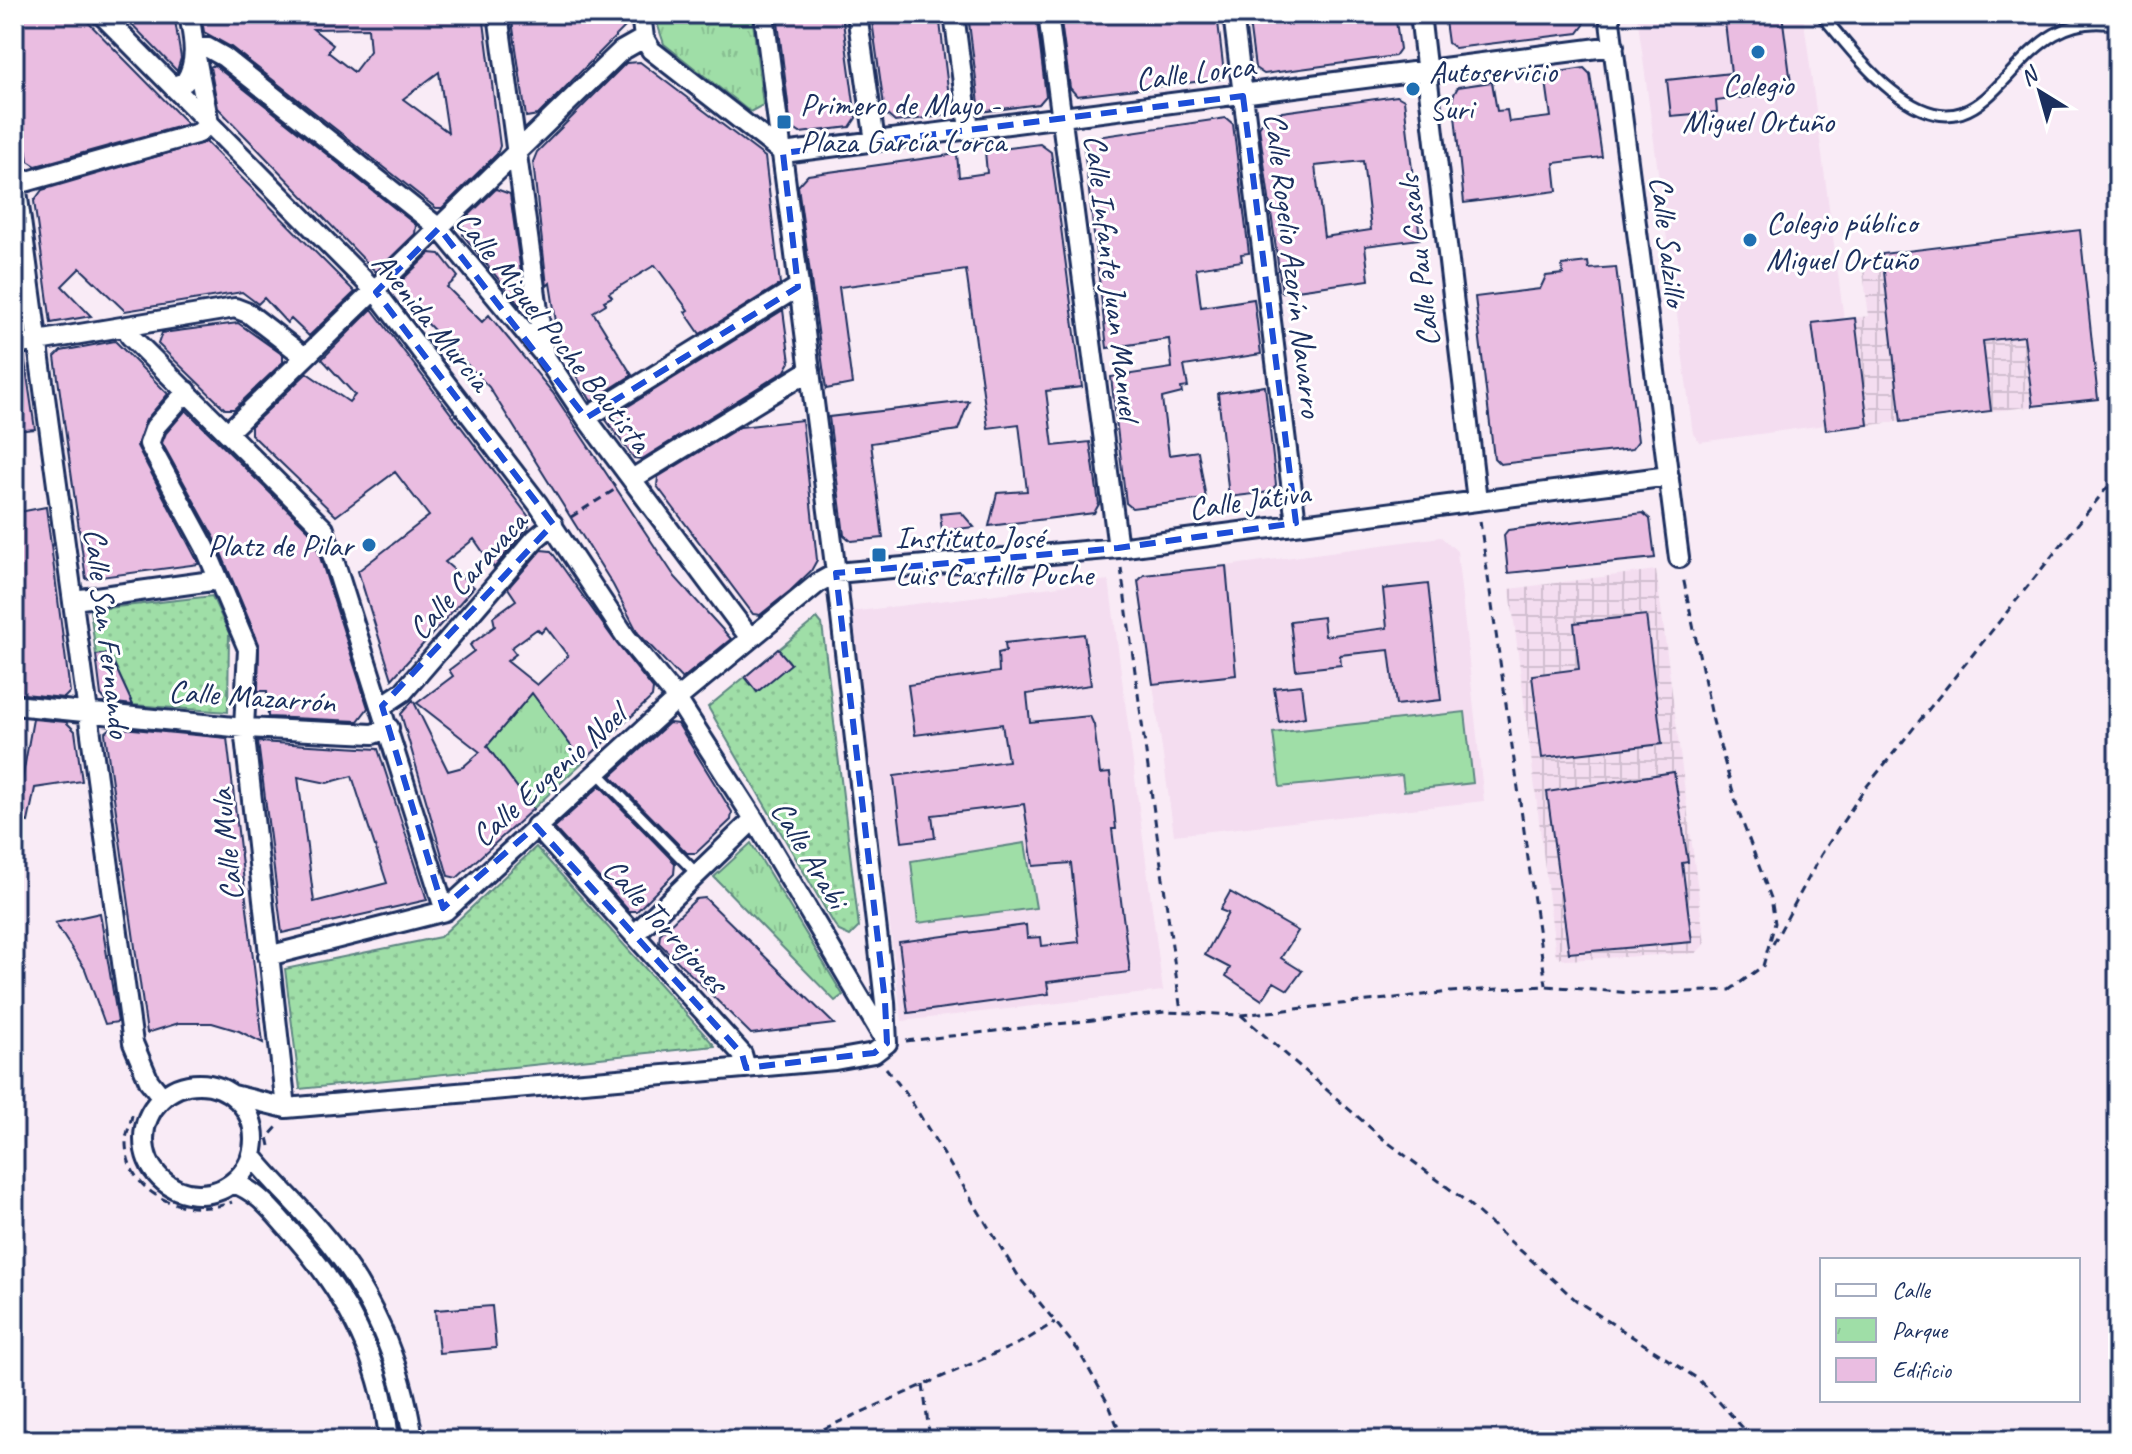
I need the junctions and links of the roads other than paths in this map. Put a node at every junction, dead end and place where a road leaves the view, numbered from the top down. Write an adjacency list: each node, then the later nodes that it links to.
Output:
1 (101, 14): 18 (street, Avenida Murcia)
2 (189, 14): 16 (street)
3 (498, 14): 24 (street)
4 (641, 14): 14 (street)
5 (764, 14): 25 (street)
6 (857, 14): 23 (street)
7 (954, 14): 22 (street)
8 (1048, 14): 20 (street, Calle Infante Juan Manuel)
9 (1233, 14): 19 (street, Calle Rogelio Azorín Navarro)
10 (1420, 14): 17 (street, Calle Pau Casals)
11 (1609, 14): 15 (street, Calle Salzillo)
12 (1821, 14): 13 (lane)
13 (2118, 25)
14 (644, 38): 24 (street); 25 (street)
15 (1614, 46): 17 (street, Calle Lorca); 39 (street, Calle Salzillo)
16 (194, 50): 18 (street); 21 (street); 27 (street, Calle Miguel Puche Bautista)
17 (1426, 72): 19 (street, Calle Lorca); 41 (street, Calle Pau Casals)
18 (173, 86): 21 (street, Avenida Murcia)
19 (1243, 96): 20 (street, Calle Lorca); 42 (street, Calle Rogelio Azorín Navarro)
20 (1062, 120): 22 (street, Calle Lorca); 44 (street, Calle Infante Juan Manuel)
21 (209, 123): 26 (street); 29 (street, Avenida Murcia)
22 (969, 129): 23 (street, Calle Lorca)
23 (875, 142): 25 (street, Calle Lorca)
24 (517, 153): 27 (street); 33 (street)
25 (783, 153): 28 (street)
26 (15, 180): 31 (street, Calle San Fernando)
27 (439, 228): 29 (street); 33 (street, Calle Miguel Puche Bautista)
28 (798, 287): 35 (street); 37 (street)
29 (376, 292): 34 (street); 43 (street, Avenida Murcia)
30 (127, 326): 31 (street); 34 (street); 36 (street)
31 (38, 339): 32 (street); 48 (street, Calle San Fernando)
32 (14, 345)
33 (544, 355): 37 (street, Calle Miguel Puche Bautista)
34 (305, 357): 38 (street)
35 (810, 370): 40 (street); 46 (street)
36 (187, 391): 38 (street); 47 (street, Calle Mula)
37 (586, 418): 40 (street, Calle Miguel Puche Bautista)
38 (228, 432): 52 (street)
39 (1669, 476): 41 (street, Calle Játiva); 45 (street, Calle Salzillo)
40 (632, 479): 49 (street, Calle Miguel Puche Bautista)
41 (1477, 501): 42 (street, Calle Játiva)
42 (1296, 523): 44 (street, Calle Játiva)
43 (553, 524): 50 (street, Avenida Murcia); 52 (street, Calle Caravaca)
44 (1118, 548): 46 (street, Calle Játiva)
45 (1679, 558)
46 (836, 573): 49 (street, Calle Eugenio Noel); 63 (street)
47 (219, 580): 48 (street); 54 (street, Calle Mula)
48 (74, 600): 53 (street, Calle San Fernando)
49 (750, 638): 50 (street, Calle Eugenio Noel)
50 (677, 699): 56 (street, Calle Eugenio Noel); 57 (street, Calle Arabi)
51 (14, 705): 53 (street, Calle Mazarrón)
52 (382, 706): 55 (street)
53 (87, 712): 54 (street, Calle Mazarrón); 66 (street, Calle San Fernando)
54 (244, 728): 55 (street, Calle Mazarrón); 62 (street, Calle Mula)
55 (389, 728): 60 (street)
56 (596, 771): 58 (street, Calle Eugenio Noel); 59 (lane)
57 (754, 819): 59 (street); 63 (street, Calle Arabi)
58 (536, 826): 60 (street, Calle Eugenio Noel); 61 (street, Calle Torrejones)
59 (697, 874): 61 (street)
60 (445, 911): 62 (street, Calle Eugenio Noel)
61 (634, 935): 64 (street, Calle Torrejones)
62 (268, 956): 67 (street, Calle Mula)
63 (880, 1048): 64 (street)
64 (746, 1068): 67 (street)
65 (233, 1095): 66 (street); 67 (street); 68 (street)
66 (162, 1097): 70 (street)
67 (286, 1108): 68 (street)
68 (254, 1134): 69 (street)
69 (252, 1156): 70 (street); 72 (street)
70 (236, 1191): 71 (street)
71 (389, 1440)
72 (413, 1440)

